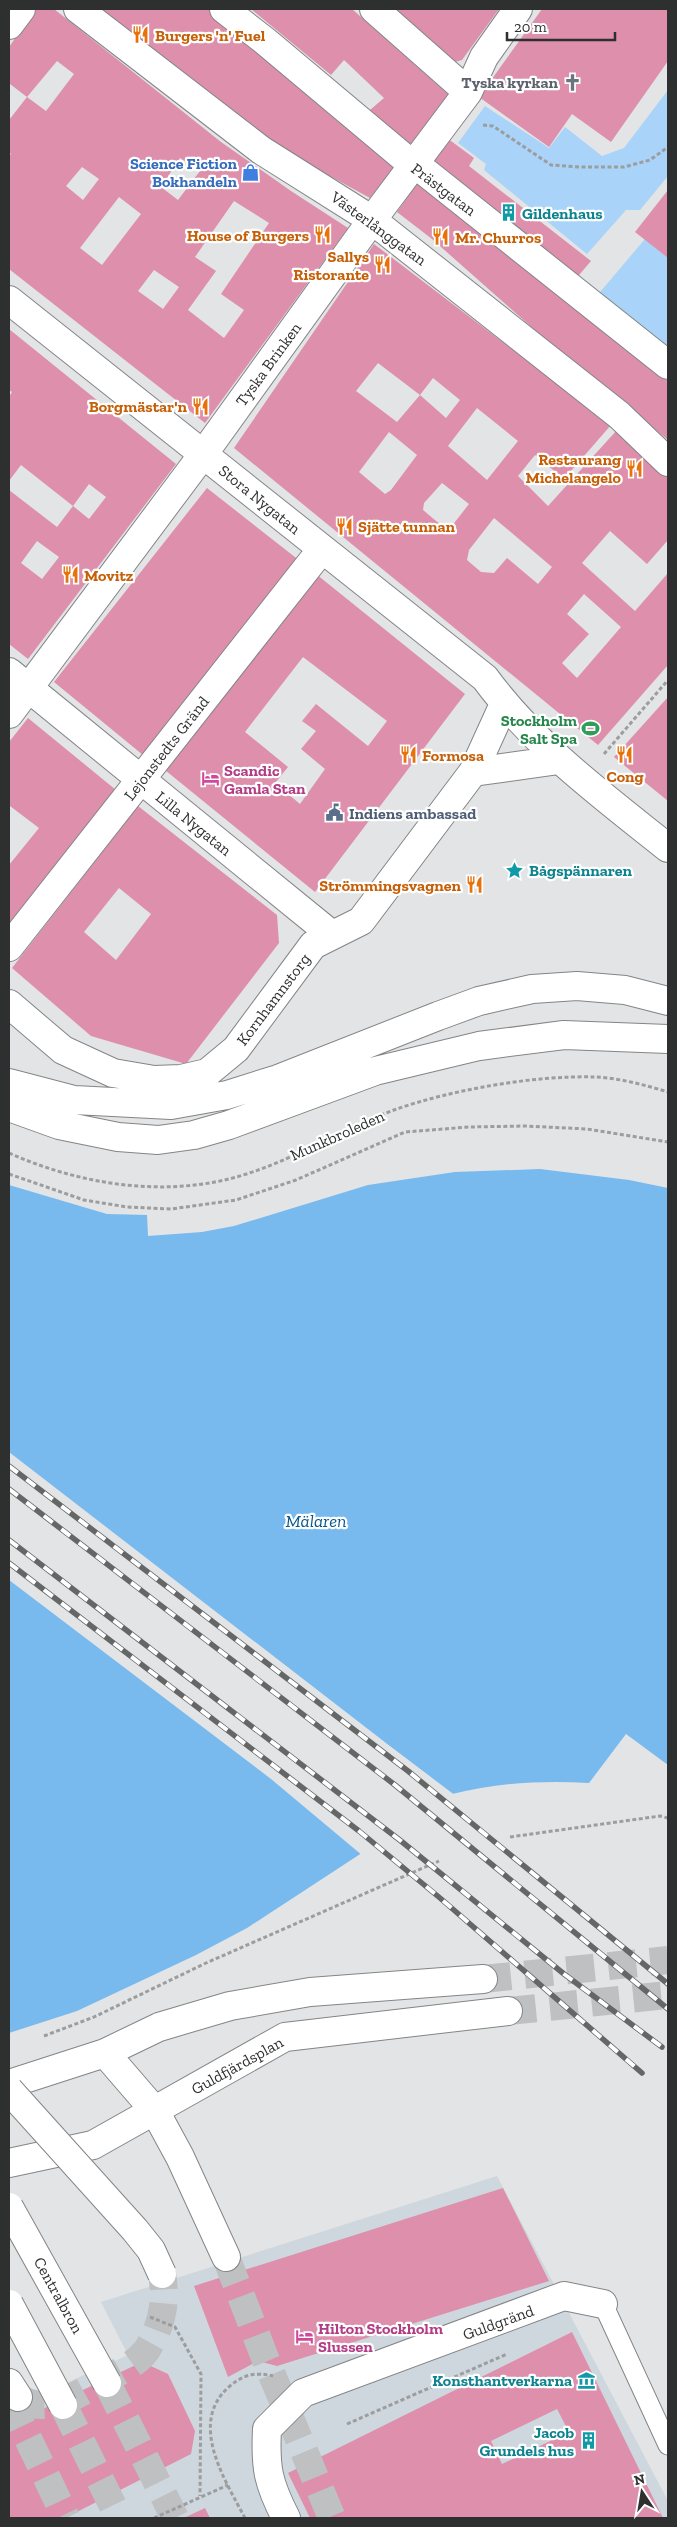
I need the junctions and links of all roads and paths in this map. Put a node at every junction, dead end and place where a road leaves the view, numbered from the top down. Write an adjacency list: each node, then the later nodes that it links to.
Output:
1 (21, 9): 6 (main road)
2 (78, 9): 11 (main road, Västerlånggatan)
3 (224, 9): 10 (main road, Prästgatan)
4 (374, 9): 7 (main road)
5 (518, 9): 7 (main road, Tyska Brinken)
6 (9, 25)
7 (468, 92): 10 (main road, Tyska Brinken)
8 (476, 124): 9 (path)
9 (668, 147)
10 (414, 166): 11 (main road, Tyska Brinken); 13 (main road, Prästgatan)
11 (372, 220): 14 (main road, Tyska Brinken); 15 (main road, Västerlånggatan)
12 (9, 300): 14 (main road, Stora Nygatan)
13 (668, 365)
14 (204, 454): 16 (main road, Stora Nygatan); 17 (main road, Tyska Brinken)
15 (668, 462)
16 (322, 550): 19 (main road, Stora Nygatan); 24 (main road, Lejonstedts Gränd)
17 (18, 680): 20 (main road, Tyska Brinken); 24 (main road, Lilla Nygatan)
18 (668, 680): 21 (path)
19 (504, 704): 22 (main road); 23 (main road, Kornhamnstorg)
20 (9, 714)
21 (602, 756)
22 (558, 760): 23 (main road); 25 (main road)
23 (473, 772): 26 (main road, Kornhamnstorg)
24 (141, 779): 26 (main road, Lilla Nygatan); 27 (main road, Lejonstedts Gränd)
25 (668, 848)
26 (332, 935): 29 (main road, Kornhamnstorg)
27 (9, 947)
28 (668, 1000): 31 (main road)
29 (9, 1004)
30 (668, 1039): 33 (main road)
31 (9, 1083)
32 (668, 1092): 35 (path, Munkbroleden)
33 (9, 1107)
34 (668, 1142): 36 (path, Munkbroleden)
35 (9, 1153)
36 (9, 1174)
37 (668, 1818): 38 (path)
38 (510, 1836)
39 (439, 1862): 42 (path)
40 (483, 1979): 43 (main road)
41 (508, 2011): 46 (main road, Guldfjärdsplan)
42 (43, 2036)
43 (105, 2053): 44 (main road); 46 (main road)
44 (9, 2084)
45 (9, 2090): 50 (main road, bridge)
46 (155, 2111): 47 (main road, Guldfjärdsplan); 49 (main road)
47 (9, 2163)
48 (9, 2207): 56 (main road, Centralbron, bridge)
49 (226, 2257)
50 (162, 2274)
51 (9, 2304): 57 (main road, bridge)
52 (603, 2304): 59 (lane); 64 (main road, Guldgränd)
53 (150, 2317): 61 (path)
54 (494, 2361): 58 (path)
55 (258, 2373): 60 (path)
56 (108, 2383)
57 (63, 2405)
58 (347, 2424)
59 (668, 2445)
60 (228, 2485): 61 (path); 63 (path)
61 (200, 2496): 62 (path)
62 (154, 2518)
63 (245, 2518)
64 (286, 2518)

